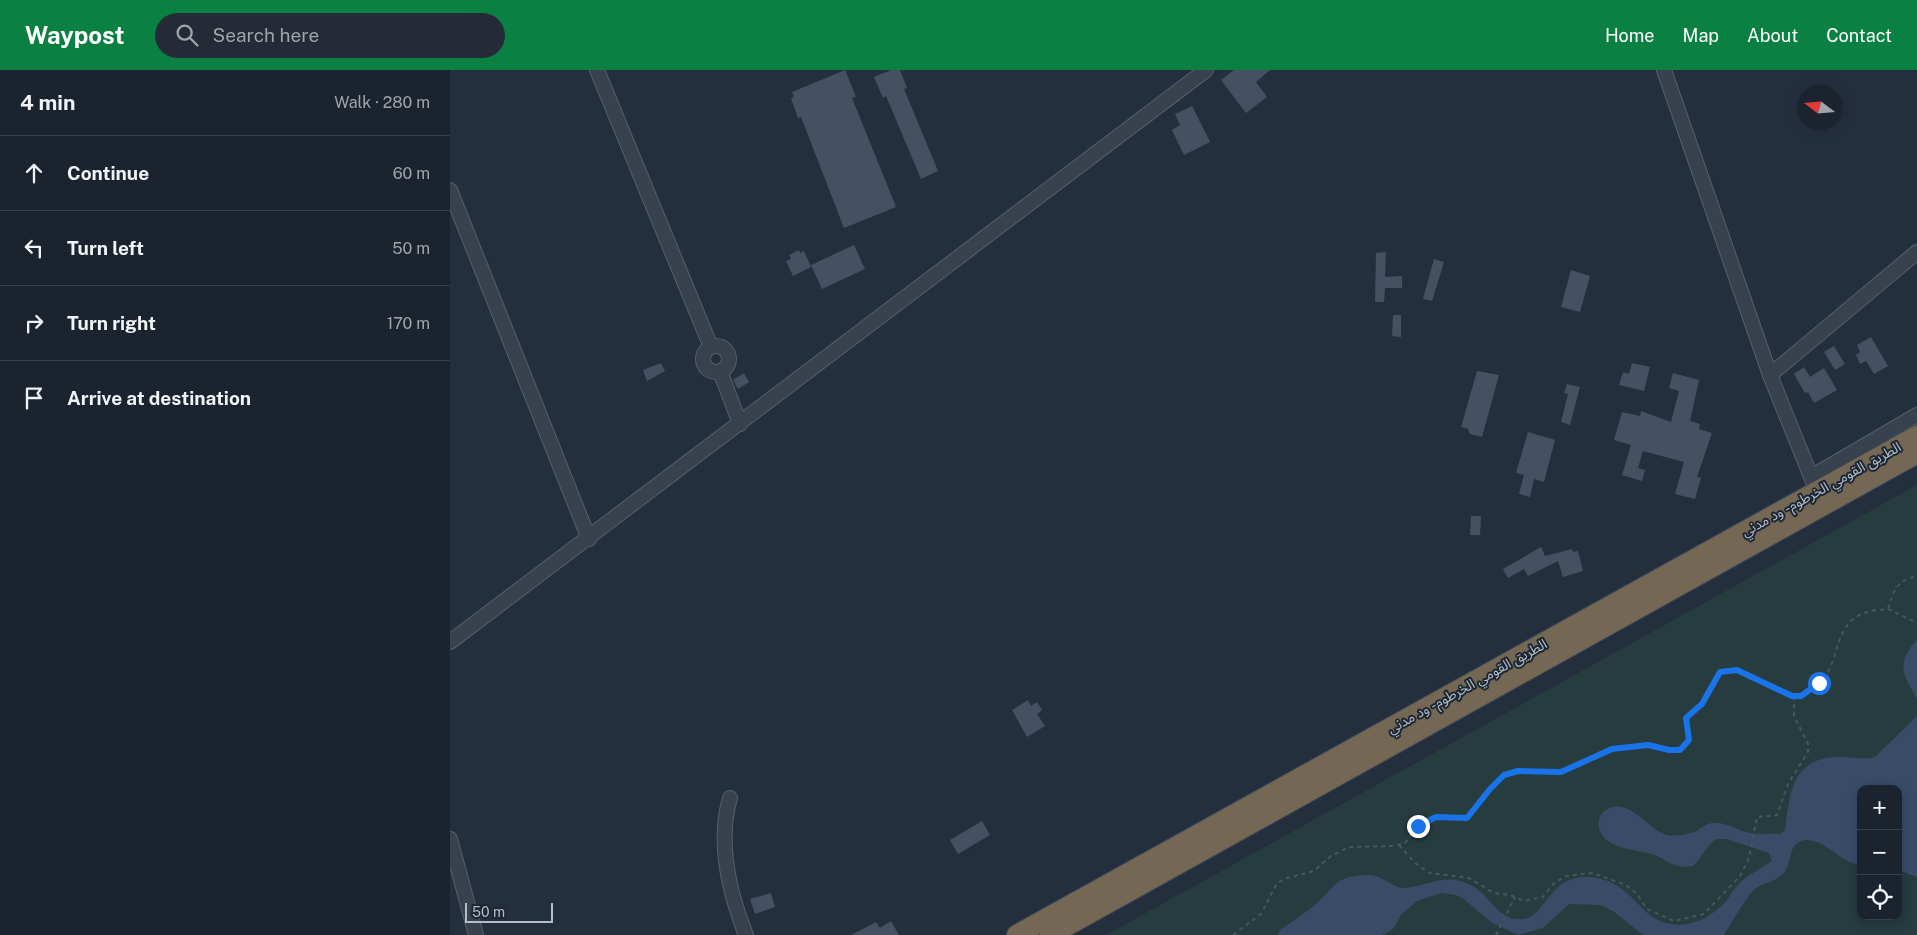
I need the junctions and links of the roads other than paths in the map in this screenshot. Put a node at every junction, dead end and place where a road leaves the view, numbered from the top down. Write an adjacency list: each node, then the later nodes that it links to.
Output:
1 (597, 70): 8 (street)
2 (1206, 70): 8 (street)
3 (1664, 70): 6 (street)
4 (450, 190): 12 (street)
5 (1917, 252): 6 (street)
6 (1770, 375): 11 (street)
7 (1917, 415): 11 (street)
8 (740, 424): 12 (street)
9 (1917, 436): 11 (highway, الطريق القومي الخرطوم - ود مدني)
10 (1917, 453): 11 (highway, الطريق القومي الخرطوم - ود مدني)
11 (1816, 491): 18 (highway, الطريق القومي الخرطوم - ود مدني); 19 (highway, الطريق القومي الخرطوم - ود مدني)
12 (588, 539): 13 (street)
13 (450, 642)
14 (730, 798): 17 (street)
15 (450, 839): 16 (street)
16 (476, 935)
17 (746, 935)
18 (1018, 935)
19 (1050, 935)

